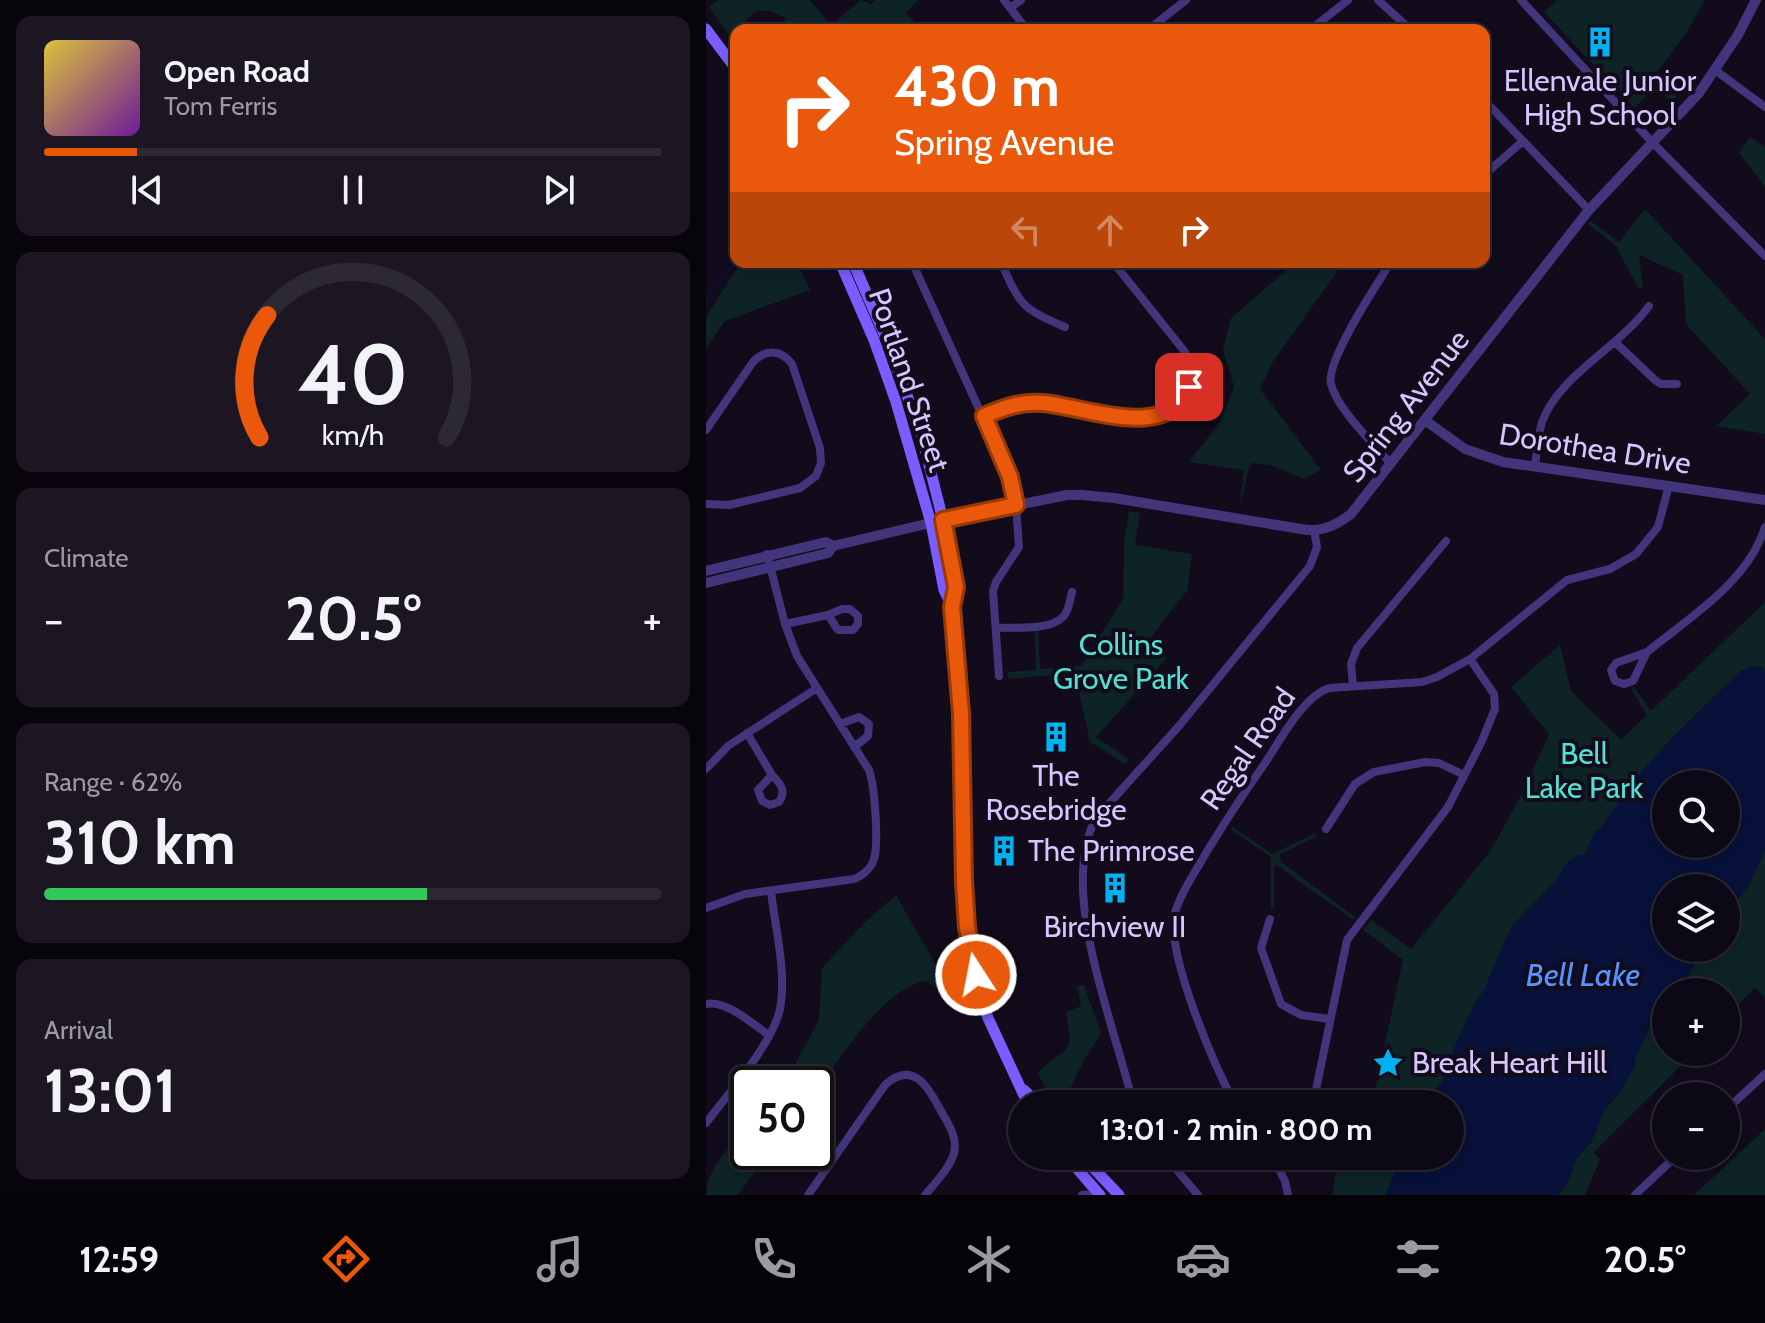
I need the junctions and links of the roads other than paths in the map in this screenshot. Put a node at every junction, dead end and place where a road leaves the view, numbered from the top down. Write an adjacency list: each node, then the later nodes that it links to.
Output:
1 (1004, 0): 8 (street)
2 (1021, 0): 8 (street)
3 (1186, 0): 10 (street)
4 (1348, 0): 11 (street)
5 (1378, 0): 12 (street)
6 (1521, 0): 19 (street)
7 (1756, 0): 15 (street, Spring Avenue)
8 (1010, 8): 9 (street)
9 (1022, 24)
10 (1156, 24)
11 (1318, 24)
12 (1404, 24)
13 (706, 29): 14 (main road)
14 (730, 63)
15 (1715, 70): 17 (street); 19 (street, Spring Avenue)
16 (1490, 106): 18 (street)
17 (1765, 107)
18 (1523, 141): 20 (street); 21 (street)
19 (1652, 142): 21 (street, Spring Avenue); 22 (street)
20 (1490, 170)
21 (1589, 210): 34 (street, Spring Avenue)
22 (1765, 256)
23 (843, 268): 42 (main road, Portland Street)
24 (856, 268): 42 (main road, Portland Street)
25 (915, 268): 33 (street)
26 (1004, 268): 30 (street)
27 (1118, 268): 33 (street)
28 (1388, 268): 36 (street)
29 (1649, 306): 31 (street)
30 (1065, 327)
31 (1616, 343): 32 (street); 37 (street)
32 (1677, 384)
33 (984, 416): 41 (street)
34 (1426, 421): 36 (street, Spring Avenue); 37 (street, Dorothea Drive)
35 (706, 430): 40 (street)
36 (1391, 464): 44 (street, Spring Avenue)
37 (1535, 466): 38 (street, Dorothea Drive)
38 (1669, 485): 39 (street, Dorothea Drive); 56 (street, Regal Road)
39 (1765, 500)
40 (706, 504)
41 (1016, 505): 42 (street); 44 (street); 54 (street)
42 (937, 522): 46 (street); 74 (main road, Portland Street)
43 (1765, 527): 55 (street)
44 (1314, 530): 77 (street)
45 (1446, 541): 58 (street)
46 (833, 546): 47 (street); 48 (street)
47 (767, 554): 48 (street); 49 (street)
48 (770, 566): 50 (street); 53 (street)
49 (706, 571)
50 (706, 583)
51 (1072, 592): 54 (street)
52 (828, 615): 53 (street)
53 (785, 624): 59 (street)
54 (996, 628): 57 (street)
55 (1647, 652): 55 (street)
56 (1470, 659): 58 (street, Regal Road); 65 (street)
57 (999, 676)
58 (1353, 685): 78 (street, Regal Road)
59 (817, 688): 60 (street); 61 (street)
60 (840, 724): 62 (street); 62 (street)
61 (747, 733): 63 (street); 64 (street)
62 (854, 747): 67 (street)
63 (706, 769)
64 (772, 775)
65 (1464, 775): 66 (street); 71 (street)
66 (1326, 829)
67 (771, 891): 68 (street); 72 (street)
68 (706, 908)
69 (1270, 919): 71 (street)
70 (706, 1004): 72 (street)
71 (1329, 1019): 79 (street)
72 (769, 1035): 81 (street)
73 (1764, 1076): 80 (street)
74 (1021, 1086): 75 (main road, Portland Street); 76 (main road, Portland Street)
75 (1023, 1090)
76 (1025, 1090)
77 (1130, 1090)
78 (1228, 1090)
79 (1316, 1090)
80 (1740, 1097)
81 (706, 1123)
82 (1078, 1170): 90 (main road)
83 (1095, 1170): 91 (main road)
84 (1177, 1170): 92 (street)
85 (1279, 1170): 93 (street)
86 (1661, 1170): 94 (street)
87 (808, 1195): 88 (street)
88 (925, 1195)
89 (1082, 1195): 90 (street)
90 (1100, 1195)
91 (1119, 1195)
92 (1198, 1195)
93 (1288, 1195)
94 (1635, 1195)

